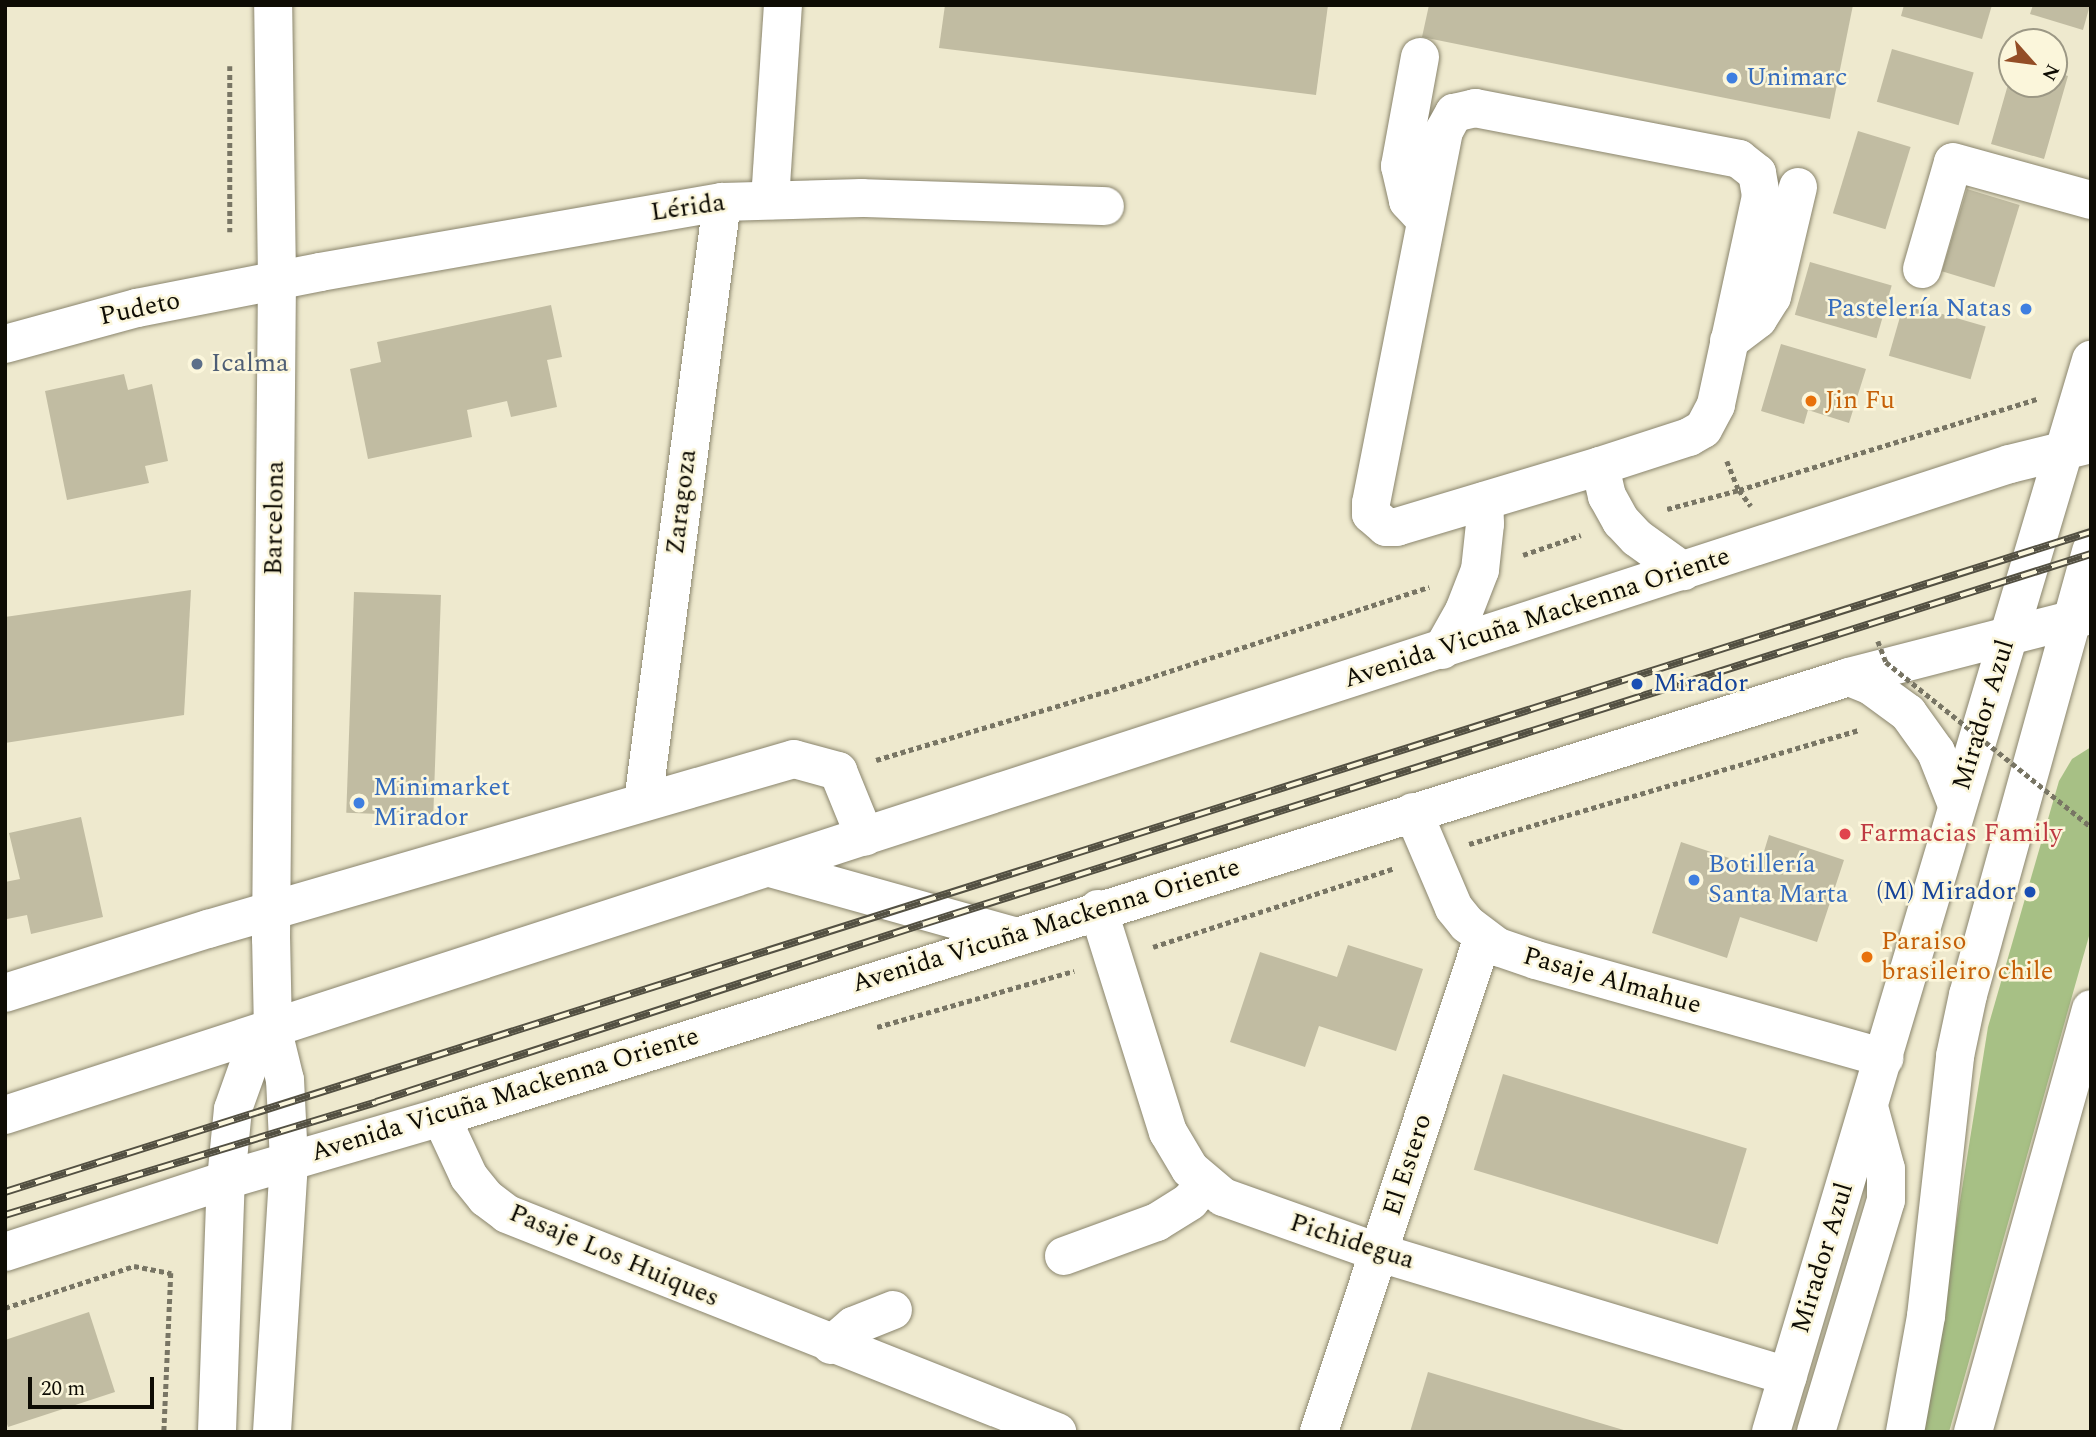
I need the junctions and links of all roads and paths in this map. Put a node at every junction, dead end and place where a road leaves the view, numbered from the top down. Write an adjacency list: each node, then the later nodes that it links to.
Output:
1 (273, 5): 13 (street, Barcelona)
2 (783, 5): 6 (street)
3 (1420, 57): 10 (street)
4 (230, 59): 11 (path)
5 (1798, 187): 14 (street)
6 (770, 200): 8 (street, Lérida); 9 (street, Lérida)
7 (2091, 200): 12 (street)
8 (722, 202): 13 (street, Lérida); 35 (street, Zaragoza)
9 (1105, 206)
10 (1426, 220): 14 (street); 21 (street)
11 (230, 232)
12 (1922, 269)
13 (277, 280): 15 (street, Pudeto); 43 (street, Barcelona)
14 (1729, 341): 17 (street)
15 (5, 344)
16 (2087, 372): 18 (street, Mirador Azul); 20 (path)
17 (1710, 418): 19 (street); 20 (path)
18 (2077, 448): 23 (street, Avenida Vicuña Mackenna Oriente); 28 (street, Mirador Azul)
19 (1600, 466): 21 (street); 22 (street)
20 (1740, 490): 22 (path); 23 (path)
21 (1484, 501): 25 (street)
22 (1621, 521): 25 (path); 26 (street)
23 (1776, 540): 26 (street, Avenida Vicuña Mackenna Oriente)
24 (2091, 551): 27 (street)
25 (1480, 570): 30 (street); 34 (path)
26 (1682, 571): 30 (street, Avenida Vicuña Mackenna Oriente)
27 (2081, 617): 28 (street, Avenida Vicuña Mackenna Oriente); 72 (street)
28 (2008, 636): 31 (street, Avenida Vicuña Mackenna Oriente); 32 (street, Mirador Azul)
29 (1878, 641): 38 (path, bridge)
30 (1441, 650): 39 (street, Avenida Vicuña Mackenna Oriente)
31 (1849, 677): 33 (street); 37 (street, Avenida Vicuña Mackenna Oriente)
32 (1988, 706): 33 (path); 36 (street, Mirador Azul)
33 (1922, 731): 36 (street); 40 (path)
34 (838, 771): 35 (street); 39 (street)
35 (643, 802): 43 (street)
36 (1957, 804): 51 (street, Mirador Azul)
37 (1413, 812): 40 (street, Pasaje Almahue); 42 (street, Avenida Vicuña Mackenna Oriente)
38 (2091, 827)
39 (865, 837): 41 (street, Avenida Vicuña Mackenna Oriente)
40 (1431, 856): 45 (street, Pasaje Almahue); 46 (path)
41 (771, 868): 44 (street); 50 (street, Avenida Vicuña Mackenna Oriente)
42 (1098, 909): 44 (street, Avenida Vicuña Mackenna Oriente); 46 (street, Pichidegua)
43 (271, 911): 47 (street); 50 (street, Barcelona)
44 (1014, 936): 54 (street, Avenida Vicuña Mackenna Oriente)
45 (1483, 937): 51 (street, Pasaje Almahue); 59 (street, El Estero)
46 (1114, 959): 49 (path); 57 (street, Pichidegua)
47 (5, 993)
48 (2091, 1009): 73 (street)
49 (873, 1028)
50 (272, 1031): 53 (street, Avenida Vicuña Mackenna Oriente); 55 (street, Barcelona); 56 (street)
51 (1884, 1058): 52 (street, Mirador Azul)
52 (1869, 1107): 64 (street, Mirador Azul); 71 (street)
53 (5, 1115)
54 (441, 1117): 55 (street, Avenida Vicuña Mackenna Oriente); 63 (street, Pasaje Los Huiques)
55 (289, 1161): 56 (street, Avenida Vicuña Mackenna Oriente); 67 (street, Barcelona)
56 (226, 1180): 58 (street, Avenida Vicuña Mackenna Oriente); 66 (street)
57 (1205, 1184): 59 (street, Pichidegua); 60 (street)
58 (5, 1252)
59 (1380, 1253): 64 (street, Pichidegua); 69 (street, El Estero)
60 (1064, 1256)
61 (5, 1308): 65 (path)
62 (893, 1310): 63 (street)
63 (831, 1345): 68 (street, Pasaje Los Huiques)
64 (1788, 1376): 70 (street, Mirador Azul)
65 (164, 1432)
66 (216, 1432)
67 (272, 1432)
68 (1057, 1432)
69 (1319, 1432)
70 (1771, 1432)
71 (1816, 1432)
72 (1905, 1432)
73 (1973, 1432)

